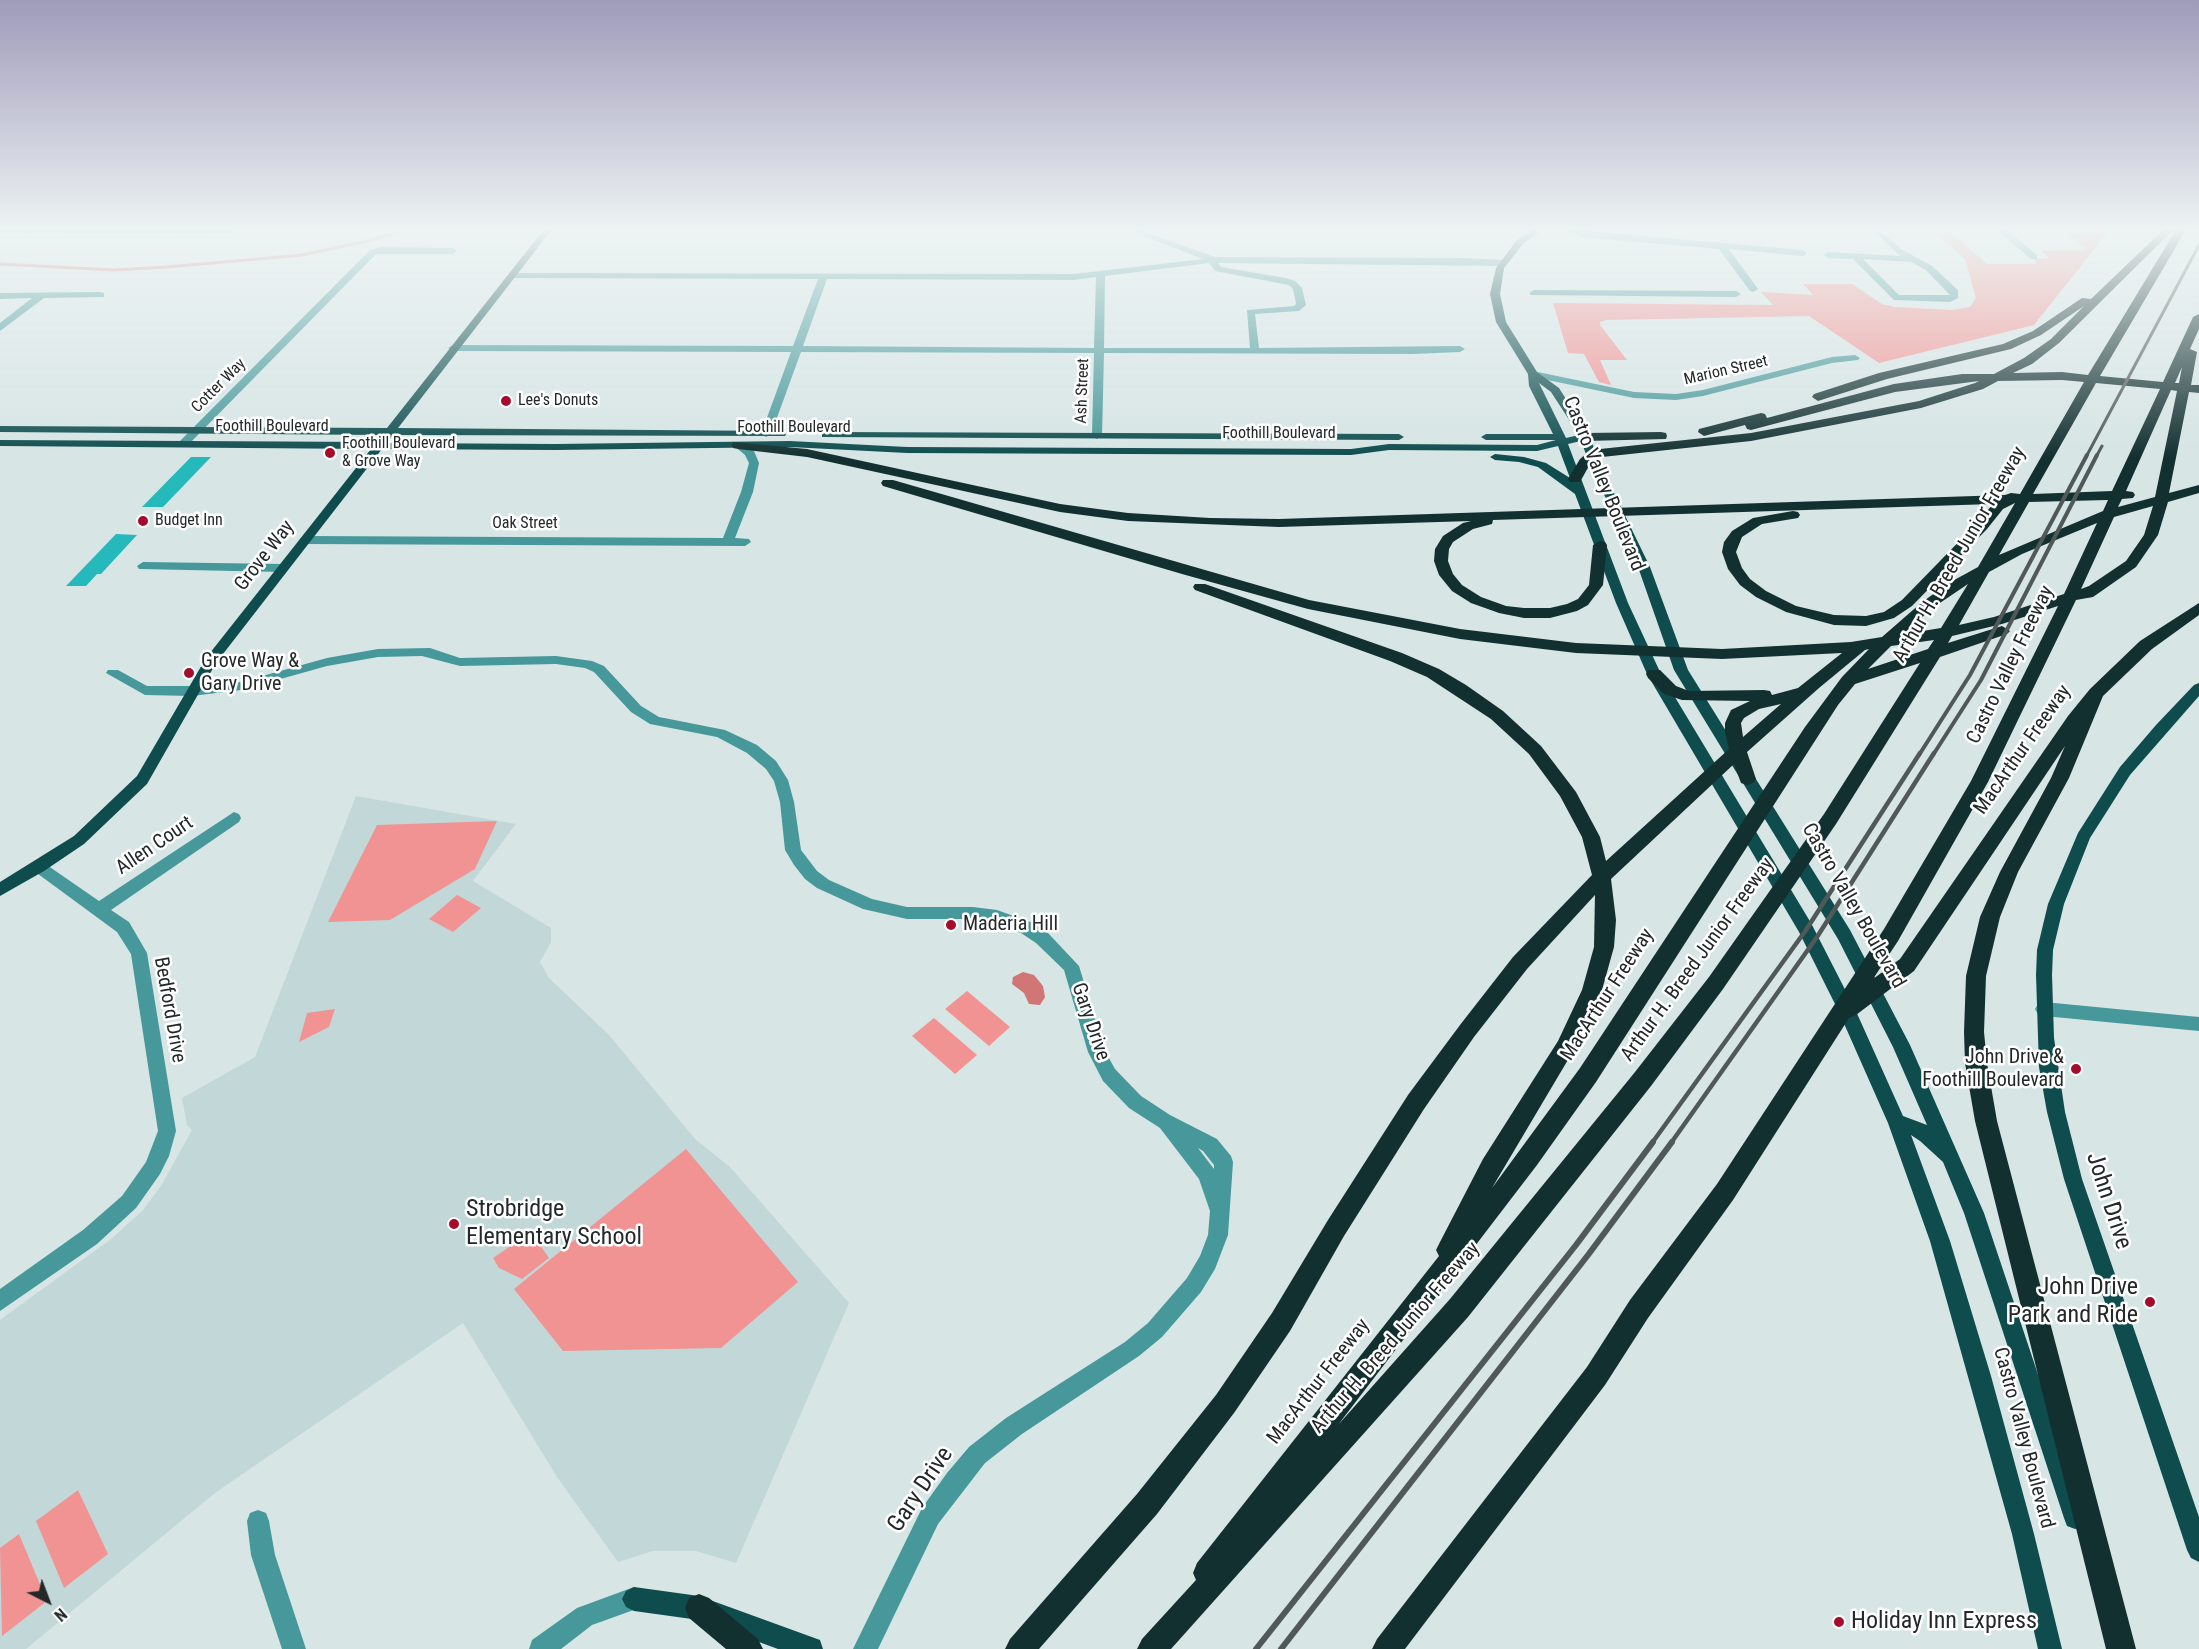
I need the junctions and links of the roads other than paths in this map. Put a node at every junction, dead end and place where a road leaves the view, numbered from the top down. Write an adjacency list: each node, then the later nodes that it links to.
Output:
1 (30, 305): 12 (street)
2 (320, 305): 23 (street, Cotter Way)
3 (488, 305): 13 (main road, Grove Way)
4 (813, 305): 15 (street)
5 (1100, 305): 16 (street, Ash Street)
6 (1301, 305): 17 (street)
7 (1497, 305): 19 (main road)
8 (2078, 305): 25 (highway)
9 (2091, 305): 31 (highway)
10 (2136, 305): 38 (highway, Arthur H. Breed Junior Freeway)
11 (2198, 319): 50 (highway); 66 (highway, Castro Valley Freeway)
12 (0, 328)
13 (453, 348): 15 (street); 24 (main road, Grove Way)
14 (1460, 349): 17 (street)
15 (796, 350): 16 (street); 26 (street)
16 (1099, 350): 17 (street); 27 (street, Ash Street)
17 (1256, 351)
18 (1855, 358): 19 (street, Marion Street)
19 (1533, 374): 28 (main road, Castro Valley Boulevard); 29 (main road, Castro Valley Boulevard)
20 (2199, 389): 21 (highway)
21 (1868, 395): 25 (highway); 31 (highway)
22 (0, 429): 23 (main road, Foothill Boulevard)
23 (196, 430): 24 (main road, Foothill Boulevard); 32 (street, Cotter Way)
24 (390, 431): 26 (main road, Foothill Boulevard); 33 (main road, Grove Way)
25 (1704, 432): 28 (highway)
26 (766, 434): 27 (main road, Foothill Boulevard)
27 (1097, 436): 29 (main road, Foothill Boulevard)
28 (1585, 437): 29 (main road, Foothill Boulevard); 36 (main road, Castro Valley Boulevard)
29 (1561, 440): 35 (main road, Foothill Boulevard); 37 (main road, Castro Valley Boulevard)
30 (0, 443): 32 (main road, Foothill Boulevard)
31 (1696, 443): 36 (highway)
32 (183, 444): 33 (main road, Foothill Boulevard)
33 (379, 445): 34 (main road, Foothill Boulevard); 44 (main road, Grove Way)
34 (738, 445): 35 (main road, Foothill Boulevard); 42 (highway); 43 (highway); 45 (street)
35 (1351, 452): 40 (main road)
36 (1592, 456): 37 (highway); 59 (main road, Castro Valley Boulevard)
37 (1575, 479): 40 (main road, Castro Valley Boulevard)
38 (2030, 484): 41 (highway); 82 (highway, Arthur H. Breed Junior Freeway)
39 (2199, 491): 41 (highway); 52 (highway, MacArthur Freeway)
40 (1580, 493): 47 (main road, Castro Valley Boulevard)
41 (1961, 500): 43 (highway)
42 (951, 502): 50 (highway); 70 (highway)
43 (1553, 514): 47 (highway)
44 (305, 540): 45 (street, Oak Street); 49 (main road, Grove Way)
45 (728, 542): 46 (street, Oak Street)
46 (745, 542)
47 (1600, 545): 54 (main road, Castro Valley Boulevard)
48 (144, 566): 49 (street)
49 (283, 568): 57 (main road, Grove Way)
50 (2096, 589): 55 (highway)
51 (2199, 608): 58 (highway, MacArthur Freeway)
52 (1901, 626): 70 (highway, MacArthur Freeway); 81 (highway)
53 (113, 673): 57 (street, Gary Drive)
54 (1654, 674): 59 (highway); 68 (main road, Castro Valley Boulevard)
55 (1833, 685): 59 (highway); 60 (highway)
56 (2199, 688): 65 (main road)
57 (192, 691): 62 (main road, Grove Way); 80 (street, Gary Drive)
58 (2096, 693): 66 (highway, MacArthur Freeway); 85 (highway)
59 (1697, 697): 60 (main road, Castro Valley Boulevard)
60 (1747, 779): 69 (main road, Castro Valley Boulevard)
61 (234, 818): 64 (street, Allen Court)
62 (39, 867): 63 (main road, Grove Way); 64 (street, Bedford Drive)
63 (0, 890)
64 (100, 909): 71 (street, Bedford Drive)
65 (2044, 1009): 67 (street); 73 (main road, John Drive)
66 (1837, 1018): 83 (highway)
67 (2199, 1024)
68 (1897, 1123): 69 (main road); 84 (main road, Castro Valley Boulevard)
69 (1960, 1178): 85 (main road, Castro Valley Boulevard)
70 (1434, 1278): 82 (highway, MacArthur Freeway)
71 (0, 1301)
72 (258, 1521): 76 (street)
73 (2199, 1550)
74 (634, 1599): 75 (main road); 77 (street)
75 (699, 1608): 78 (highway); 79 (main road)
76 (294, 1649)
77 (541, 1649)
78 (748, 1649)
79 (811, 1649)
80 (865, 1649)
81 (1020, 1649)
82 (1150, 1649)
83 (1387, 1649)
84 (2050, 1649)
85 (2119, 1649)

